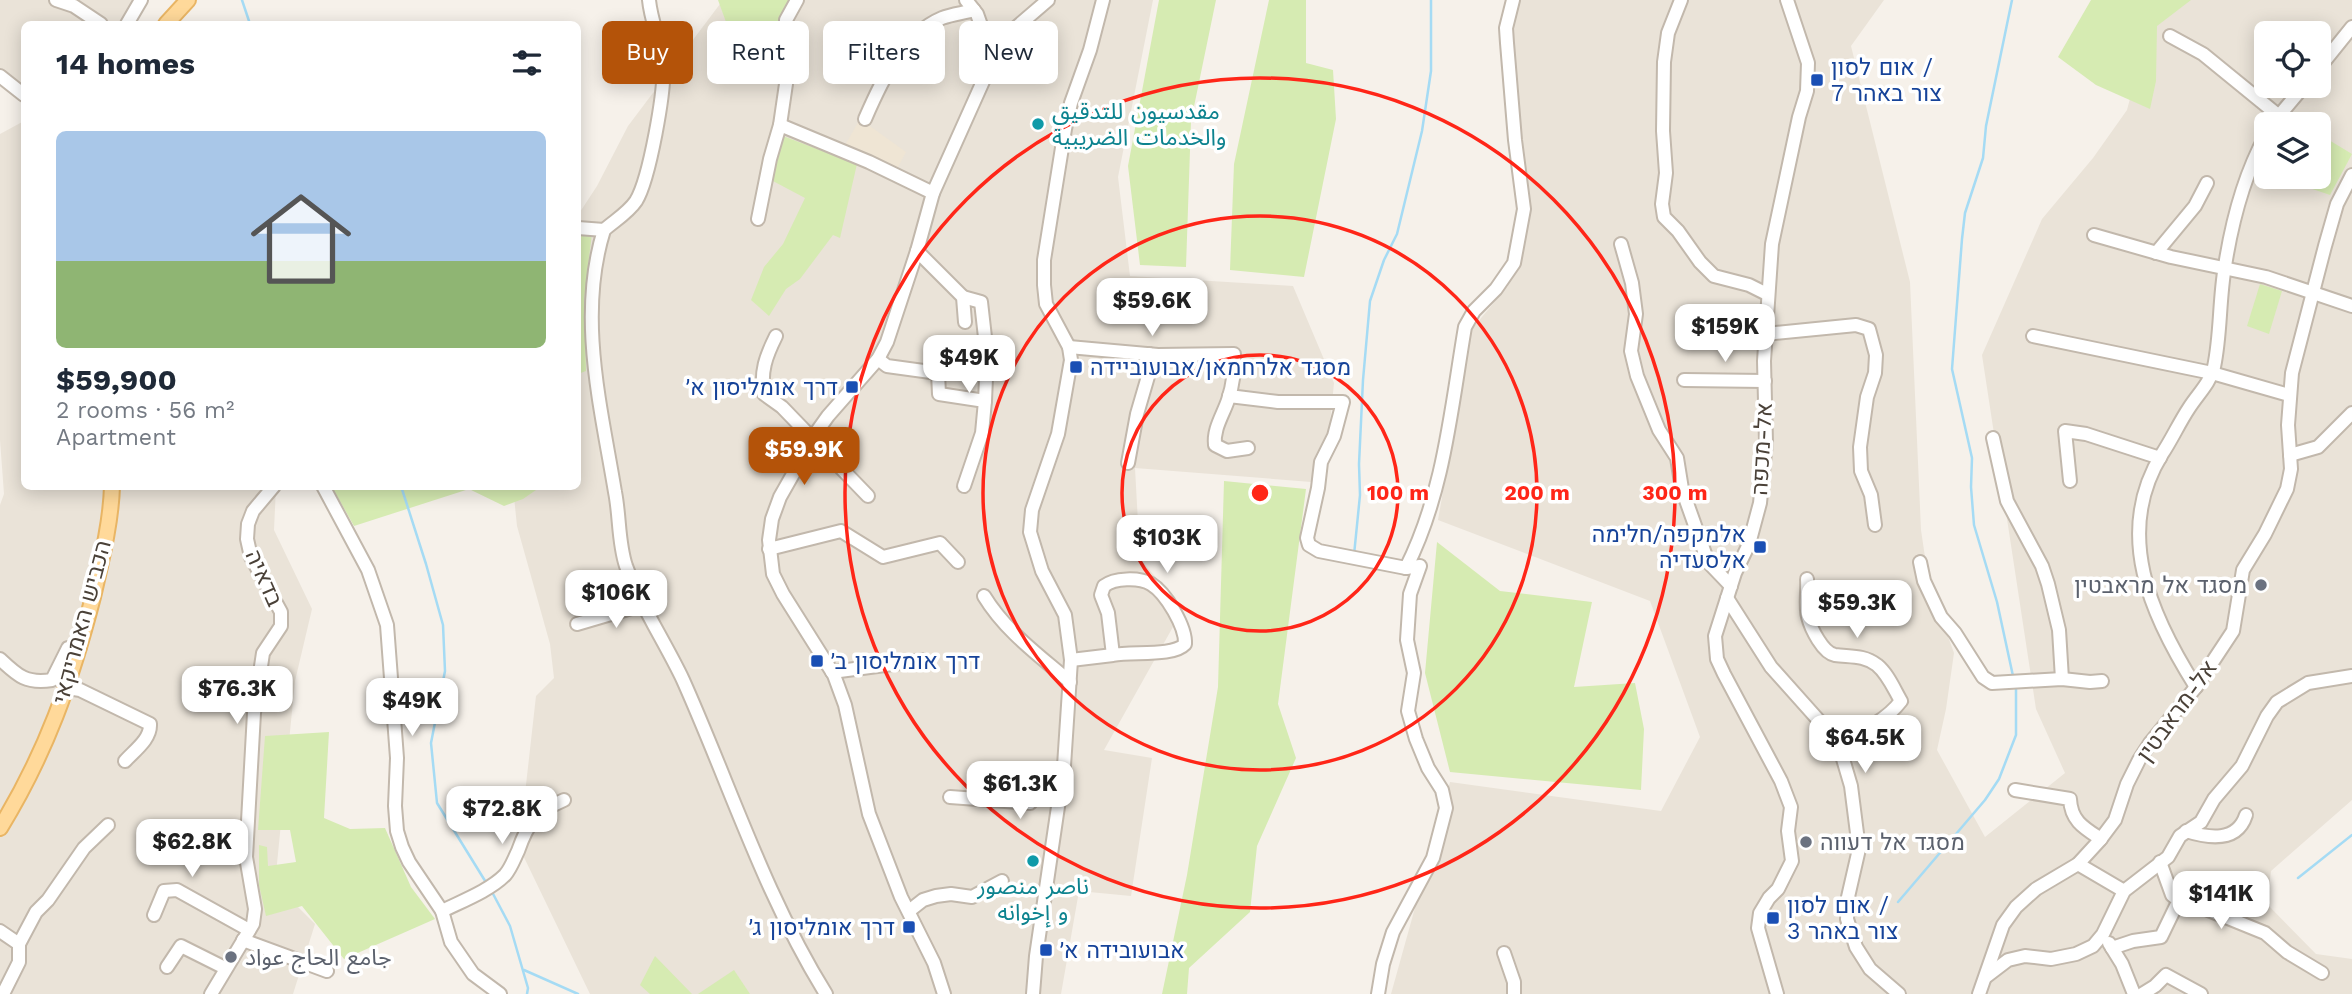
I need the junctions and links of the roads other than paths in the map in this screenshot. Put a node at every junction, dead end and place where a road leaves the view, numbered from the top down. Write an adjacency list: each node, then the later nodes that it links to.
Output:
1 (56, 0): 13 (street)
2 (188, 0): 15 (main road)
3 (649, 0): 36 (street)
4 (797, 0): 12 (street)
5 (1048, 0): 17 (street)
6 (1103, 0): 50 (street)
7 (1513, 0): 76 (street)
8 (1681, 0): 42 (street)
9 (1787, 0): 42 (street, אל-מכפה)
10 (137, 4): 14 (street)
11 (970, 5): 16 (street); 28 (street)
12 (786, 20)
13 (96, 21)
14 (128, 21)
15 (169, 21)
16 (979, 21)
17 (1024, 21)
18 (2352, 27): 20 (street)
19 (2170, 36): 26 (street)
20 (2331, 53)
21 (0, 76): 24 (street)
22 (786, 84): 29 (street)
23 (982, 84): 33 (street)
24 (21, 93)
25 (2294, 98): 27 (street)
26 (2267, 112)
27 (2283, 112)
28 (864, 119)
29 (780, 125): 33 (street); 34 (street)
30 (2254, 163): 41 (street)
31 (2352, 175): 43 (street)
32 (2207, 183): 40 (street)
33 (933, 193): 39 (street)
34 (758, 219)
35 (581, 228): 36 (street)
36 (604, 230): 80 (street)
37 (2094, 235): 40 (street)
38 (1621, 244): 78 (street)
39 (917, 250): 44 (street); 52 (street)
40 (2155, 253): 41 (street)
41 (2224, 268): 43 (street); 53 (street)
42 (1767, 294): 47 (street, אל-מכפה)
43 (2312, 294): 45 (street); 56 (street)
44 (963, 297): 46 (street); 58 (street)
45 (2352, 306)
46 (965, 322)
47 (1765, 334): 55 (street, אל-מכפה); 72 (street)
48 (776, 336): 61 (street)
49 (2033, 336): 53 (street)
50 (1069, 346): 51 (street); 86 (street)
51 (1149, 354): 57 (street); 65 (street)
52 (878, 359): 58 (street); 61 (street)
53 (2212, 373): 56 (street); 64 (street)
54 (1684, 380): 55 (street)
55 (1765, 381): 78 (street, אל-מכפה)
56 (2289, 395): 63 (street)
57 (1230, 396): 62 (street); 76 (street)
58 (985, 401): 67 (street)
59 (2352, 413): 63 (street)
60 (1993, 438): 89 (street)
61 (813, 441): 71 (street); 73 (street)
62 (1248, 448)
63 (2290, 455): 92 (street, אל-מראבטין)
64 (2160, 458): 66 (street); 92 (street)
65 (1128, 463)
66 (2070, 481)
67 (964, 486)
68 (111, 490): 82 (main road, הכביש האמריקאי)
69 (271, 490): 115 (street, בדאיה)
70 (325, 490): 110 (street)
71 (867, 496)
72 (1875, 525)
73 (769, 549): 74 (street); 87 (street)
74 (958, 562)
75 (1920, 562): 89 (street)
76 (1406, 568): 130 (street)
77 (1807, 579): 94 (street)
78 (1729, 592): 94 (street); 132 (street, אל-מכפה)
79 (984, 596): 91 (street)
80 (645, 604): 81 (street); 127 (street)
81 (577, 624)
82 (80, 647): 84 (street); 93 (main road, הכביש האמריקאי)
83 (1114, 655): 83 (street); 86 (street)
84 (0, 659)
85 (923, 660): 87 (street)
86 (1071, 660): 91 (street)
87 (832, 672): 111 (street)
88 (2352, 676): 103 (street)
89 (2062, 679): 90 (street)
90 (2102, 681)
91 (1070, 682): 96 (street)
92 (2196, 687): 104 (street, אל-מראבטין)
93 (68, 688): 95 (street); 102 (main road, הכביש האמריקאי)
94 (1838, 742): 133 (street)
95 (125, 761)
96 (1064, 766): 98 (street); 129 (street)
97 (2015, 790): 104 (street)
98 (950, 797)
99 (564, 800): 110 (street)
100 (2246, 815): 103 (street)
101 (108, 825): 116 (street)
102 (0, 828)
103 (2186, 831): 105 (street)
104 (2101, 839): 106 (street, אל-מראבטין)
105 (2160, 862): 108 (street); 122 (street)
106 (2078, 864): 108 (street); 123 (street, אל-מראבטין)
107 (1002, 881): 111 (street)
108 (2124, 891): 114 (street)
109 (2176, 906): 117 (street)
110 (442, 911): 126 (street)
111 (909, 911): 128 (street)
112 (154, 915): 115 (street)
113 (0, 931): 116 (street)
114 (2103, 934): 117 (street); 123 (street)
115 (246, 935): 120 (street, בדאיה); 121 (street)
116 (19, 944): 124 (street)
117 (2112, 948): 135 (street)
118 (1504, 953): 131 (street)
119 (167, 967): 120 (street)
120 (225, 968): 125 (street, בדאיה)
121 (327, 971)
122 (2322, 973)
123 (1987, 976): 134 (street, אל-מראבטין)
124 (3, 994)
125 (211, 994)
126 (500, 994)
127 (826, 994)
128 (944, 994)
129 (1033, 994)
130 (1378, 994)
131 (1514, 994)
132 (1777, 994)
133 (1899, 994)
134 (1979, 994)
135 (2134, 994)
136 (2142, 994): 137 (street)
137 (2201, 994)

